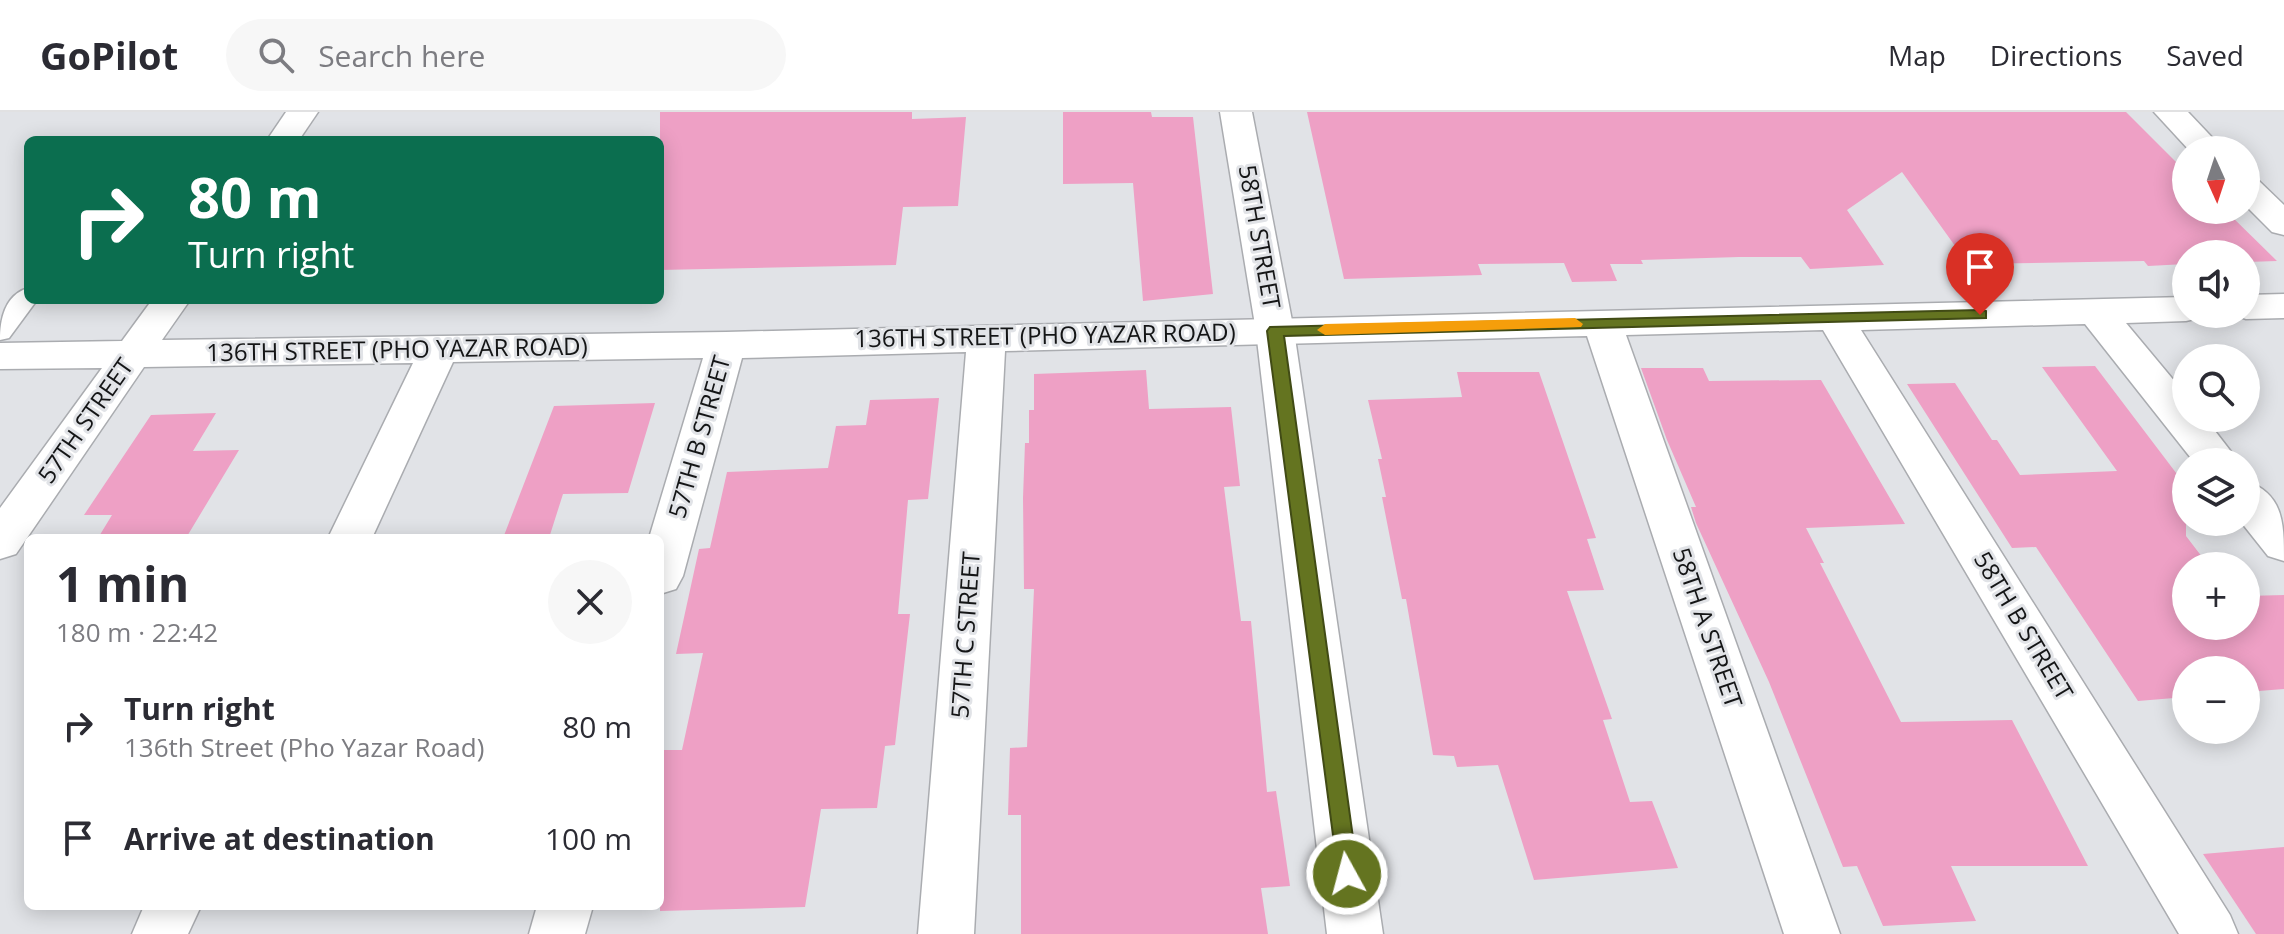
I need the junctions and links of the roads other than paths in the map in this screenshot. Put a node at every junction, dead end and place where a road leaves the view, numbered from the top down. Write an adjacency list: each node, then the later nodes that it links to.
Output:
1 (302, 112): 4 (street)
2 (1236, 112): 16 (street, 58TH STREET)
3 (2170, 112): 5 (street)
4 (286, 136)
5 (2194, 136)
6 (2260, 201): 7 (street)
7 (2284, 224)
8 (24, 301): 17 (lane)
9 (168, 304): 22 (street, 57TH STREET)
10 (2284, 306): 11 (street)
11 (2260, 307)
12 (2172, 309): 13 (street, 136TH STREET (PHO YAZAR ROAD))
13 (2096, 312): 14 (street, 136TH STREET (PHO YAZAR ROAD)); 23 (street)
14 (1835, 318): 15 (street, 136TH STREET (PHO YAZAR ROAD)); 36 (street, 58TH B STREET)
15 (1602, 323): 16 (street, 136TH STREET (PHO YAZAR ROAD)); 35 (street, 58TH A STREET)
16 (1275, 331): 18 (street, 136TH STREET (PHO YAZAR ROAD)); 34 (street, 58TH STREET)
17 (0, 332)
18 (986, 337): 19 (street, 136TH STREET (PHO YAZAR ROAD)); 33 (street, 57TH C STREET)
19 (726, 345): 20 (street, 136TH STREET (PHO YAZAR ROAD)); 28 (street, 57TH B STREET)
20 (440, 348): 22 (street, 136TH STREET (PHO YAZAR ROAD)); 25 (street)
21 (0, 356): 22 (street, 136TH STREET (PHO YAZAR ROAD))
22 (131, 356): 26 (street, 57TH STREET)
23 (2207, 448)
24 (2260, 514): 27 (street)
25 (352, 534)
26 (0, 542)
27 (2284, 544)
28 (664, 562)
29 (171, 910): 31 (street)
30 (564, 910): 32 (street)
31 (160, 934)
32 (557, 934)
33 (946, 934)
34 (1355, 934)
35 (1812, 934)
36 (2210, 934)

